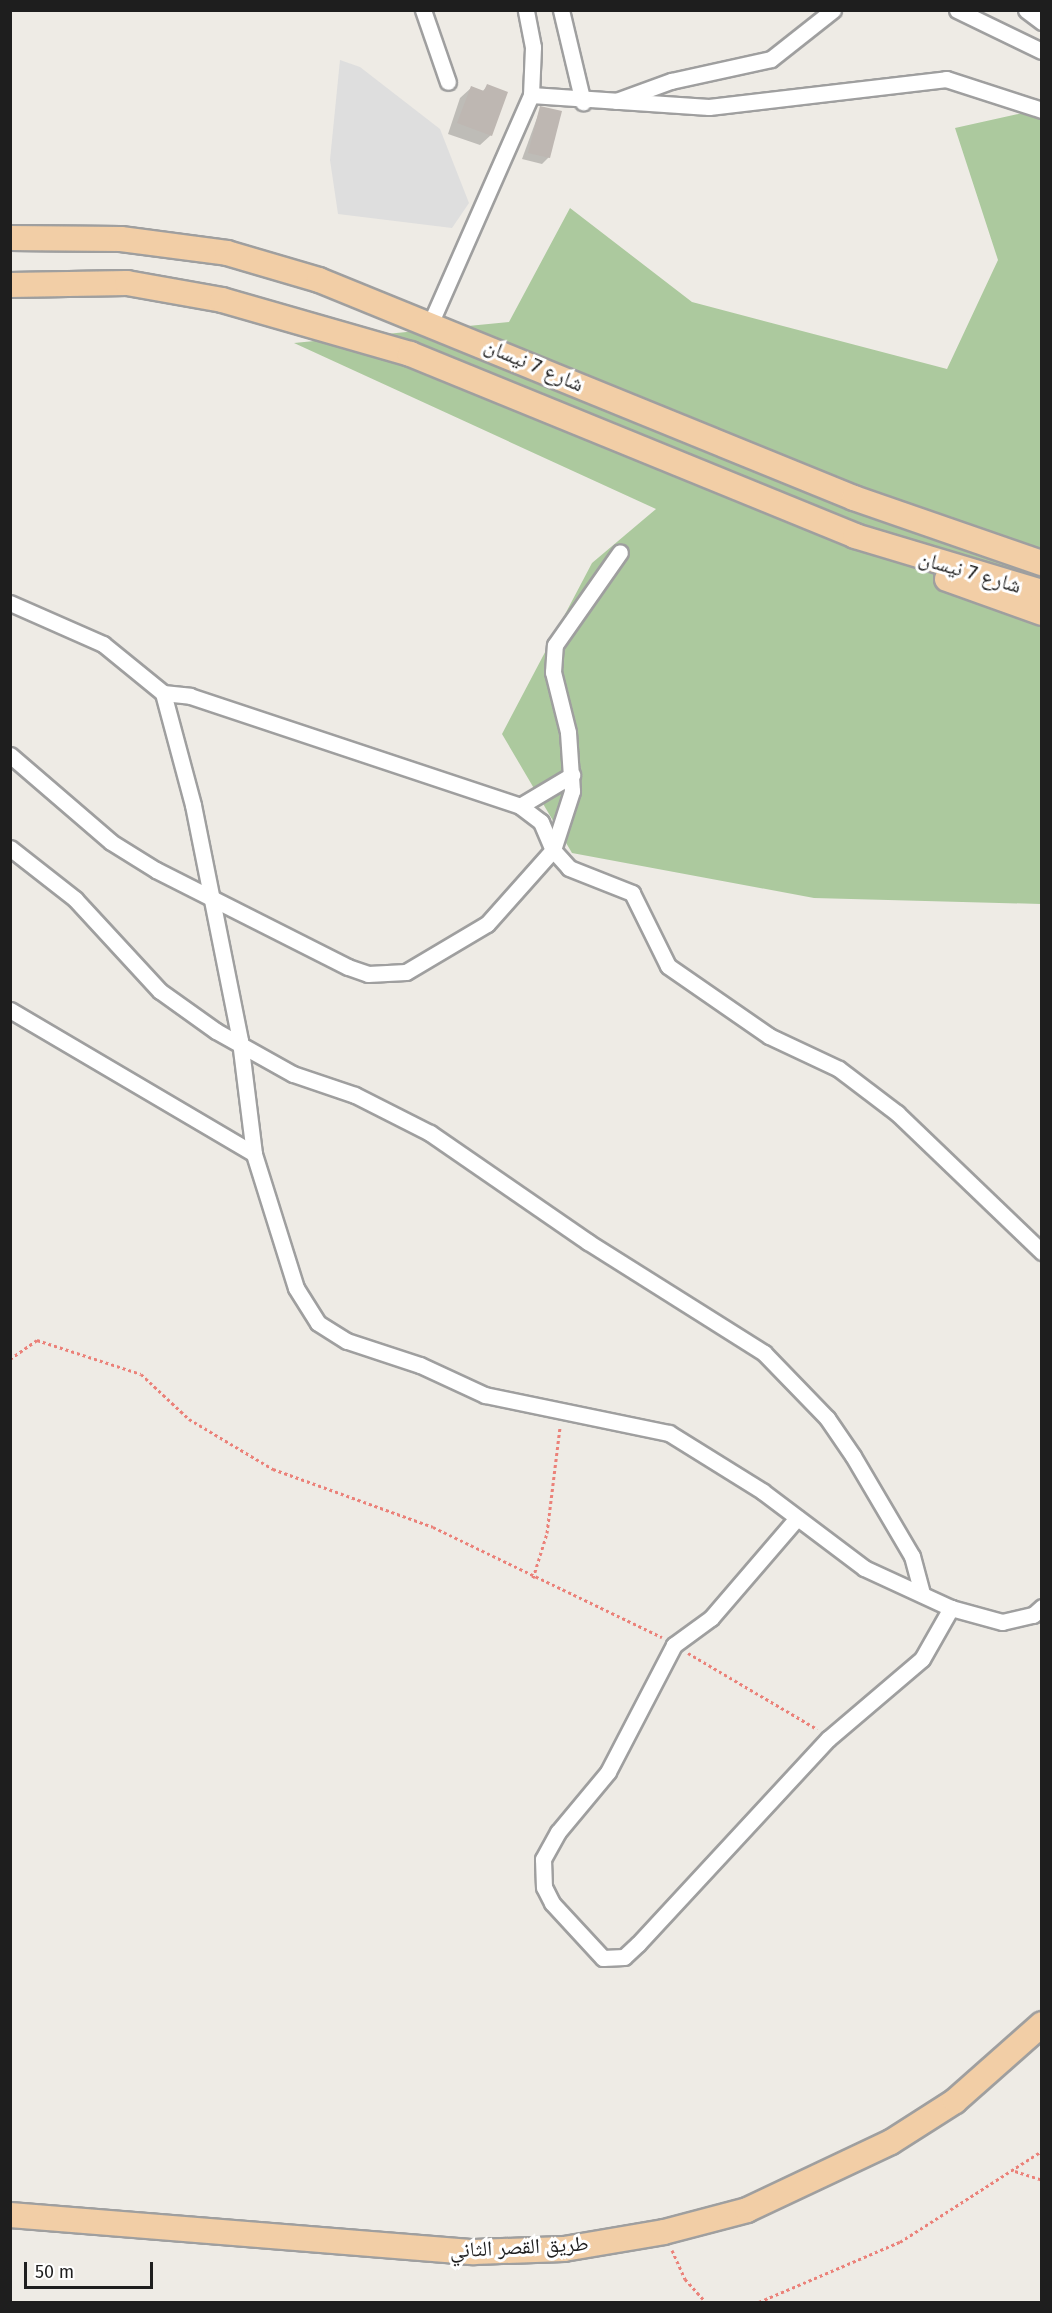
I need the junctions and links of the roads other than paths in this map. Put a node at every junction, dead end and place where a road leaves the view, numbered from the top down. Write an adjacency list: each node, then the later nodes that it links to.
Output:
1 (423, 10): 9 (street)
2 (526, 10): 10 (street)
3 (561, 10): 11 (street)
4 (833, 10): 12 (street)
5 (957, 10): 8 (street)
6 (1026, 10): 7 (street)
7 (1041, 22)
8 (1041, 51)
9 (448, 82)
10 (531, 95): 11 (street); 16 (street)
11 (583, 102): 12 (street)
12 (607, 104): 13 (street)
13 (1041, 110)
14 (10, 238): 16 (main road, شارع 7 نيسان)
15 (10, 285): 17 (main road, شارع 7 نيسان)
16 (432, 322): 19 (main road, شارع 7 نيسان)
17 (855, 536): 20 (main road, شارع 7 نيسان); 22 (main road)
18 (620, 552): 25 (street)
19 (1041, 563)
20 (1041, 592)
21 (10, 603): 23 (street)
22 (1041, 613)
23 (164, 693): 26 (street); 29 (street)
24 (10, 755): 29 (street)
25 (572, 775): 26 (street); 28 (street)
26 (520, 806): 28 (street)
27 (10, 848): 31 (street)
28 (553, 850): 29 (street); 33 (street)
29 (207, 896): 31 (street)
30 (10, 1010): 32 (street)
31 (240, 1041): 32 (street); 35 (street)
32 (255, 1154): 34 (street)
33 (1041, 1252)
34 (797, 1518): 35 (street); 37 (street)
35 (922, 1594): 37 (street)
36 (1041, 1607): 37 (street)
37 (951, 1608)
38 (1041, 2024): 39 (main road, طريق القصر الثاني)
39 (10, 2215)

